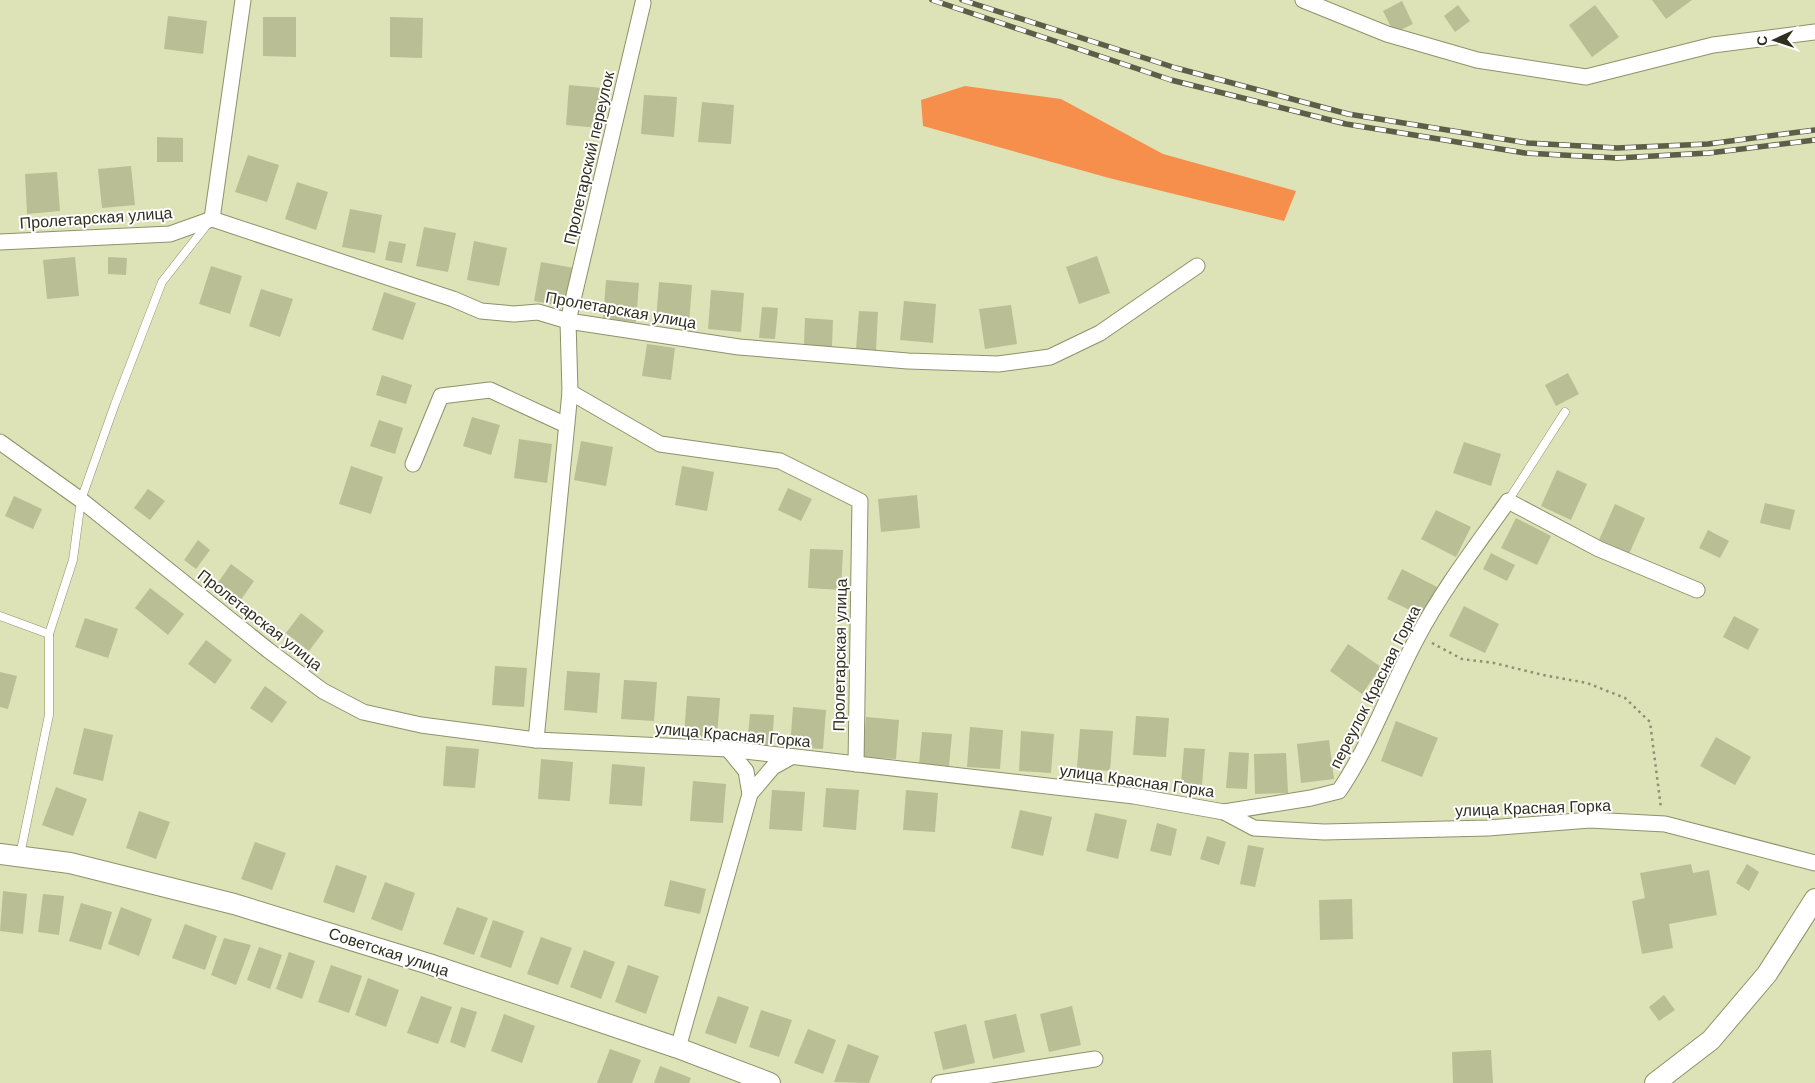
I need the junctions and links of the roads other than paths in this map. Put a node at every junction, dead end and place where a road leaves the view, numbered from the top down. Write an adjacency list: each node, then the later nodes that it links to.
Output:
1 (243, 0): 5 (street)
2 (1303, 0): 4 (street)
3 (643, 3): 8 (street, Пролетарский переулок)
4 (1815, 32)
5 (212, 219): 6 (street, Пролетарская улица); 8 (street, Пролетарская улица); 14 (lane)
6 (0, 242)
7 (1197, 266): 8 (street, Пролетарская улица)
8 (568, 321): 9 (street, Пролетарский переулок)
9 (570, 392): 11 (street, Пролетарский переулок); 22 (street, Пролетарская улица)
10 (1565, 412): 15 (lane)
11 (566, 425): 13 (street); 19 (street, Пролетарский переулок)
12 (0, 442): 14 (street, Пролетарская улица)
13 (413, 464)
14 (80, 500): 18 (lane); 19 (street, Пролетарская улица)
15 (1508, 501): 16 (street); 24 (street, переулок Красная Горка)
16 (1697, 590)
17 (0, 616): 18 (lane)
18 (49, 634): 25 (lane)
19 (536, 740): 20 (street, улица Красная Горка)
20 (728, 750): 21 (street, улица Красная Горка); 23 (street)
21 (791, 757): 22 (street, улица Красная Горка); 23 (street)
22 (856, 764): 24 (street, улица Красная Горка)
23 (750, 794): 28 (street)
24 (1224, 812): 26 (street, улица Красная Горка)
25 (10, 856): 28 (main road, Советская улица)
26 (1815, 863)
27 (1815, 899): 32 (main road)
28 (678, 1048): 30 (main road, Советская улица)
29 (1096, 1059): 31 (street)
30 (757, 1081)
31 (939, 1083)
32 (1655, 1083)

